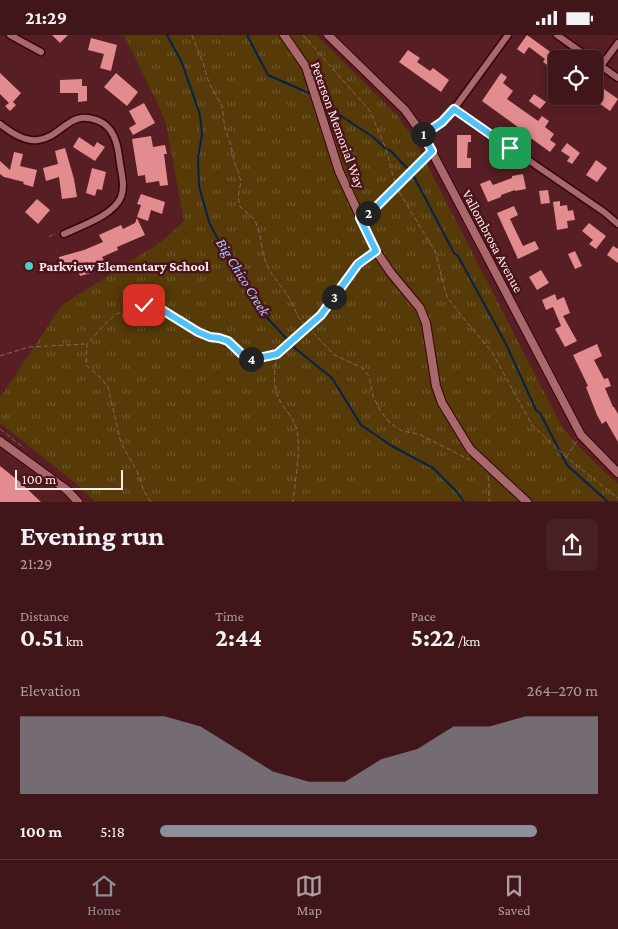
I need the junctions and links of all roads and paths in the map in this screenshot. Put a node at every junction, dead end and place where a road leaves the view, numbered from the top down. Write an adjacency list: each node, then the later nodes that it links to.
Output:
1 (10, 35): 10 (street)
2 (192, 35): 24 (path)
3 (284, 35): 19 (street, Peterson Memorial Way)
4 (303, 35): 18 (path)
5 (328, 35): 16 (street, Vallombrosa Avenue)
6 (508, 35): 14 (street)
7 (557, 35): 9 (street)
8 (618, 43): 11 (street)
9 (578, 50)
10 (41, 52)
11 (603, 63)
12 (603, 67): 13 (street)
13 (618, 78)
14 (454, 109): 16 (street); 20 (street)
15 (0, 124): 21 (street)
16 (423, 135): 17 (street, Vallombrosa Avenue)
17 (432, 151): 18 (path); 28 (street, Vallombrosa Avenue)
18 (396, 187): 19 (path); 30 (path)
19 (360, 218): 23 (street, Peterson Memorial Way)
20 (618, 224)
21 (64, 234): 22 (path)
22 (49, 237)
23 (376, 251): 24 (path); 31 (street, Peterson Memorial Way)
24 (308, 327): 26 (path); 31 (path)
25 (87, 344): 26 (path); 27 (path); 35 (path)
26 (277, 354): 36 (path)
27 (0, 356)
28 (581, 435): 30 (path); 32 (street, Vallombrosa Avenue)
29 (0, 441): 34 (street)
30 (566, 457): 33 (path)
31 (487, 464): 37 (path); 38 (street, Peterson Memorial Way)
32 (618, 473)
33 (618, 498)
34 (78, 501)
35 (151, 501)
36 (293, 501)
37 (490, 501)
38 (527, 501)

